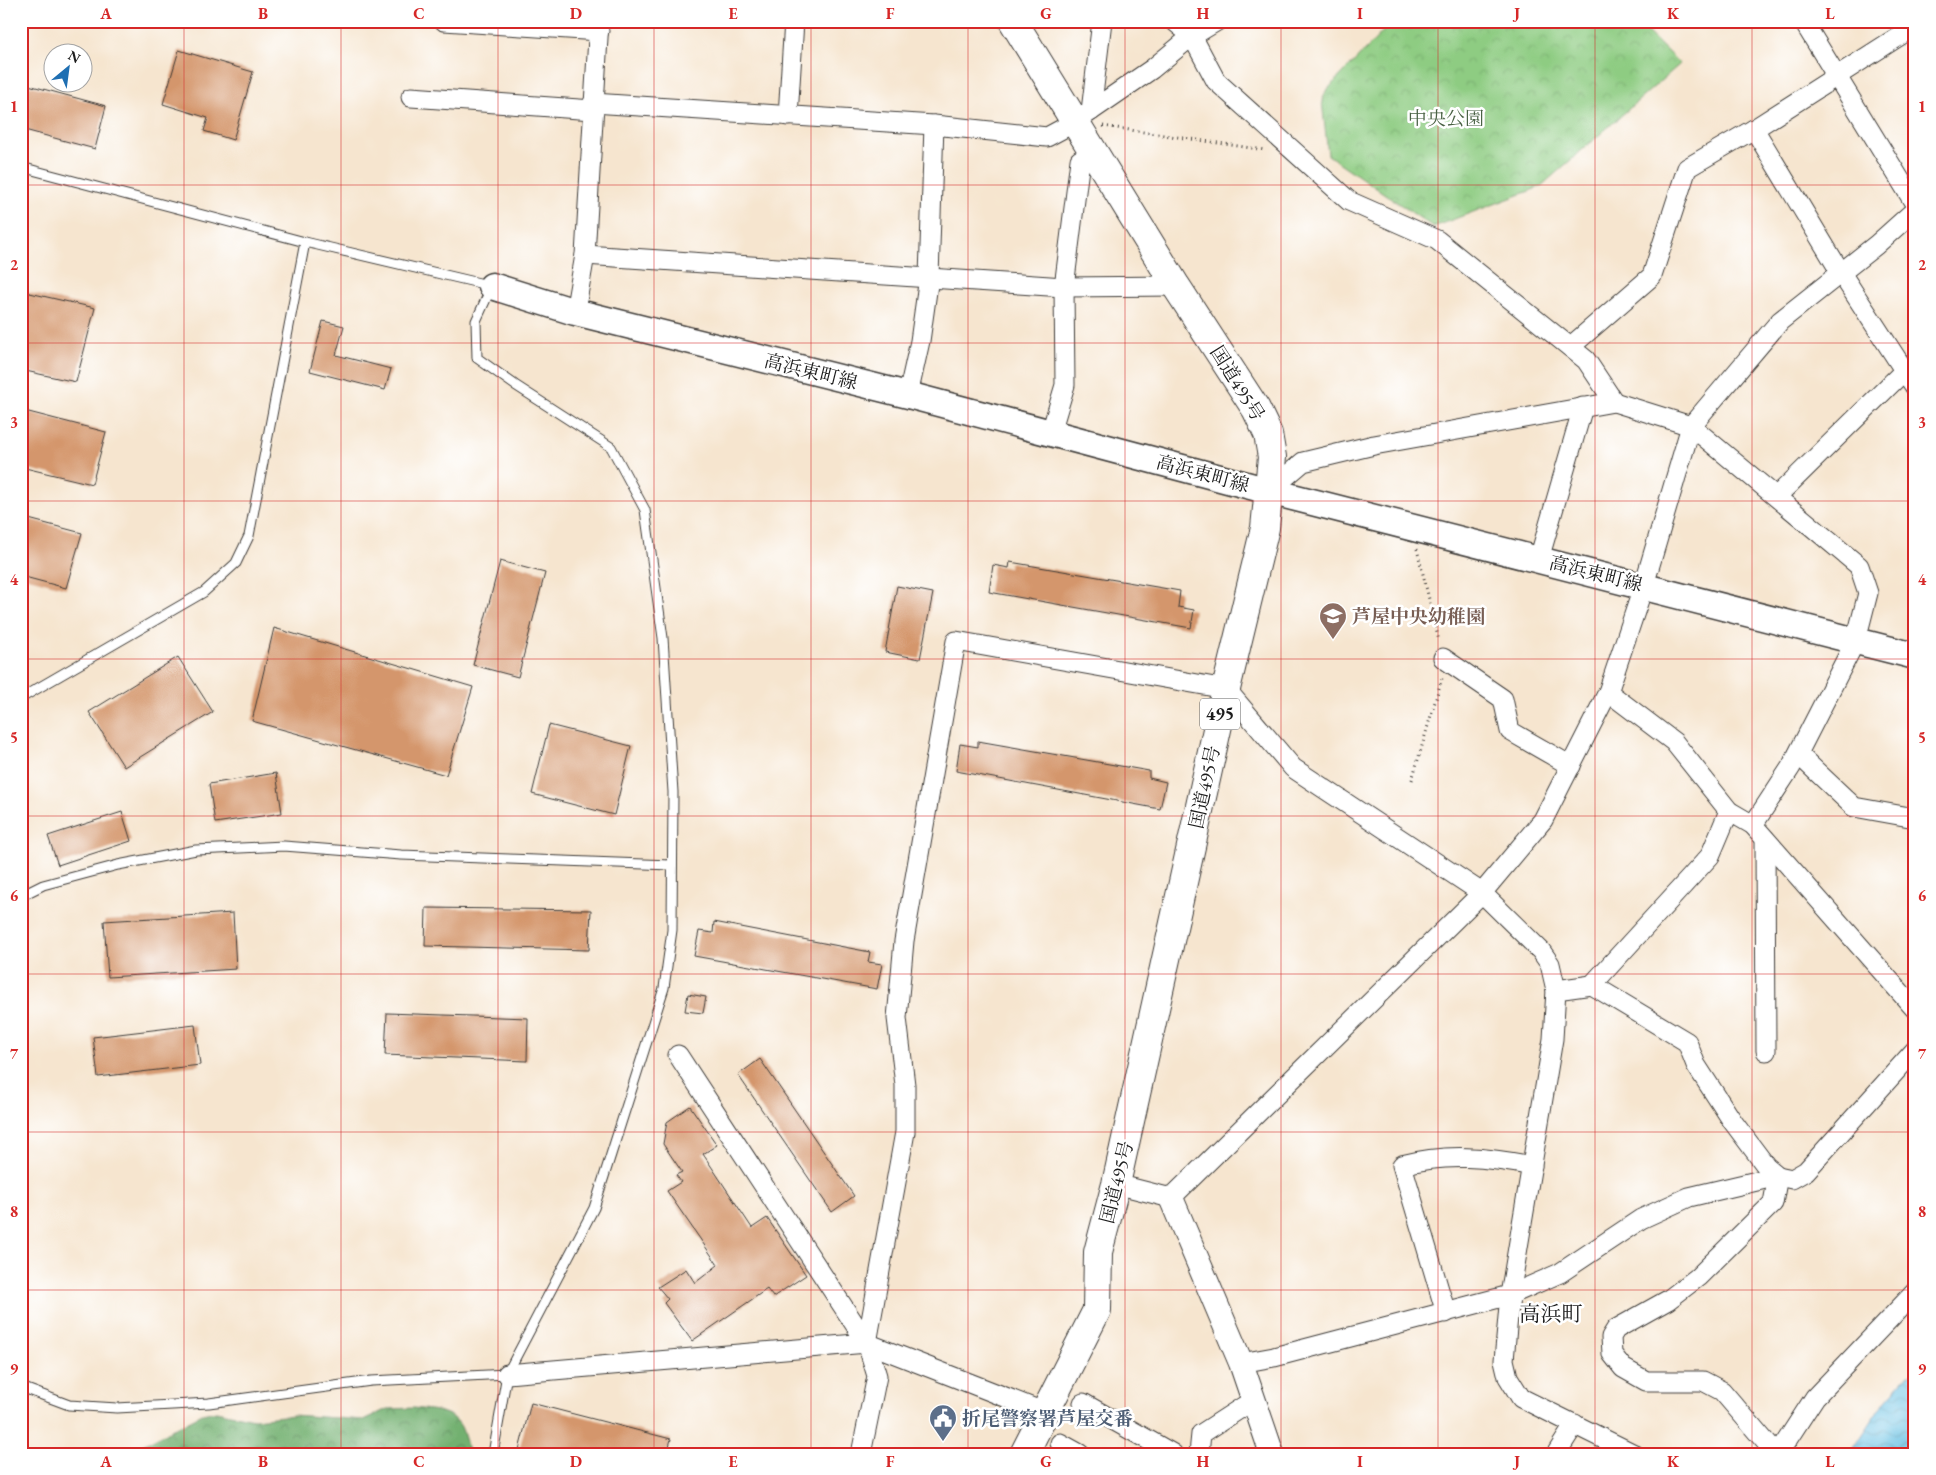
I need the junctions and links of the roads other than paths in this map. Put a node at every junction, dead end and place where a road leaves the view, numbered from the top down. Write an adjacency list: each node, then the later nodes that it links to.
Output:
1 (444, 21): 8 (street)
2 (794, 21): 14 (street)
3 (1012, 21): 15 (highway, 国道495号 / 495)
4 (1102, 21): 15 (street)
5 (1174, 21): 10 (street)
6 (1217, 21): 10 (street)
7 (1803, 21): 11 (street)
8 (599, 26): 13 (street)
9 (1915, 26): 11 (street)
10 (1192, 36): 15 (street); 30 (street)
11 (1836, 75): 17 (street); 20 (street)
12 (411, 97): 13 (street)
13 (593, 106): 14 (street); 23 (street)
14 (788, 116): 16 (street)
15 (1083, 117): 16 (street); 18 (highway, 国道495号 / 495)
16 (934, 125): 25 (street)
17 (1754, 129): 24 (street); 30 (street)
18 (1095, 153): 27 (highway, 国道495号 / 495); 28 (street)
19 (21, 167): 22 (lane)
20 (1915, 204)
21 (1915, 210): 24 (street)
22 (305, 242): 26 (lane); 47 (lane)
23 (585, 255): 25 (street); 29 (street)
24 (1841, 273): 31 (street); 36 (street)
25 (929, 277): 28 (street); 33 (street)
26 (492, 286): 29 (main road, 高浜東町線); 54 (lane)
27 (1176, 286): 28 (street); 38 (highway, 国道495号 / 495)
28 (1064, 287): 37 (street)
29 (575, 312): 33 (main road, 高浜東町線)
30 (1570, 347): 34 (street)
31 (1904, 370): 32 (street); 39 (street)
32 (1915, 387)
33 (908, 395): 37 (main road, 高浜東町線)
34 (1614, 402): 35 (street); 36 (street)
35 (1583, 407): 38 (street); 40 (street)
36 (1691, 426): 39 (street); 41 (street)
37 (1051, 432): 38 (main road, 高浜東町線)
38 (1269, 491): 40 (main road, 高浜東町線); 45 (highway, 国道495号 / 495)
39 (1777, 496): 42 (street)
40 (1539, 559): 41 (main road, 高浜東町線)
41 (1644, 585): 42 (main road, 高浜東町線); 46 (street)
42 (1856, 640): 43 (main road, 高浜東町線); 48 (street)
43 (1915, 656)
44 (1443, 658): 49 (street)
45 (1226, 689): 55 (street); 65 (highway, 国道495号 / 495); 70 (street)
46 (1608, 692): 49 (street); 50 (street)
47 (21, 698)
48 (1798, 754): 51 (street); 52 (street)
49 (1571, 766): 55 (street)
50 (1729, 811): 52 (street); 57 (street)
51 (1915, 818)
52 (1753, 825): 53 (street)
53 (1765, 839): 59 (street); 60 (street)
54 (671, 865): 56 (lane); 72 (lane)
55 (1482, 893): 58 (street); 66 (street)
56 (21, 896)
57 (1592, 986): 58 (street); 64 (street)
58 (1556, 990): 63 (street)
59 (1915, 1009)
60 (1766, 1050)
61 (1915, 1050): 64 (street)
62 (678, 1055): 70 (street)
63 (1532, 1166): 68 (street); 69 (street)
64 (1778, 1176): 68 (street); 88 (street)
65 (1116, 1184): 66 (street); 76 (highway, 国道495号 / 495)
66 (1170, 1198): 71 (street)
67 (1915, 1292): 88 (street)
68 (1510, 1294): 69 (street); 77 (street)
69 (1446, 1313): 71 (street)
70 (867, 1343): 72 (street); 76 (street); 80 (street)
71 (1241, 1363): 74 (street)
72 (507, 1374): 73 (lane); 79 (lane)
73 (21, 1387)
74 (1255, 1399): 84 (street); 85 (street)
75 (1084, 1403): 83 (street)
76 (1046, 1413): 81 (highway, 国道495号 / 495)
77 (1575, 1424): 86 (street); 87 (street)
78 (1060, 1443): 82 (street)
79 (493, 1454)
80 (861, 1454)
81 (1024, 1454)
82 (1080, 1454)
83 (1173, 1454)
84 (1199, 1454)
85 (1272, 1454)
86 (1556, 1454)
87 (1634, 1454)
88 (1777, 1454)

